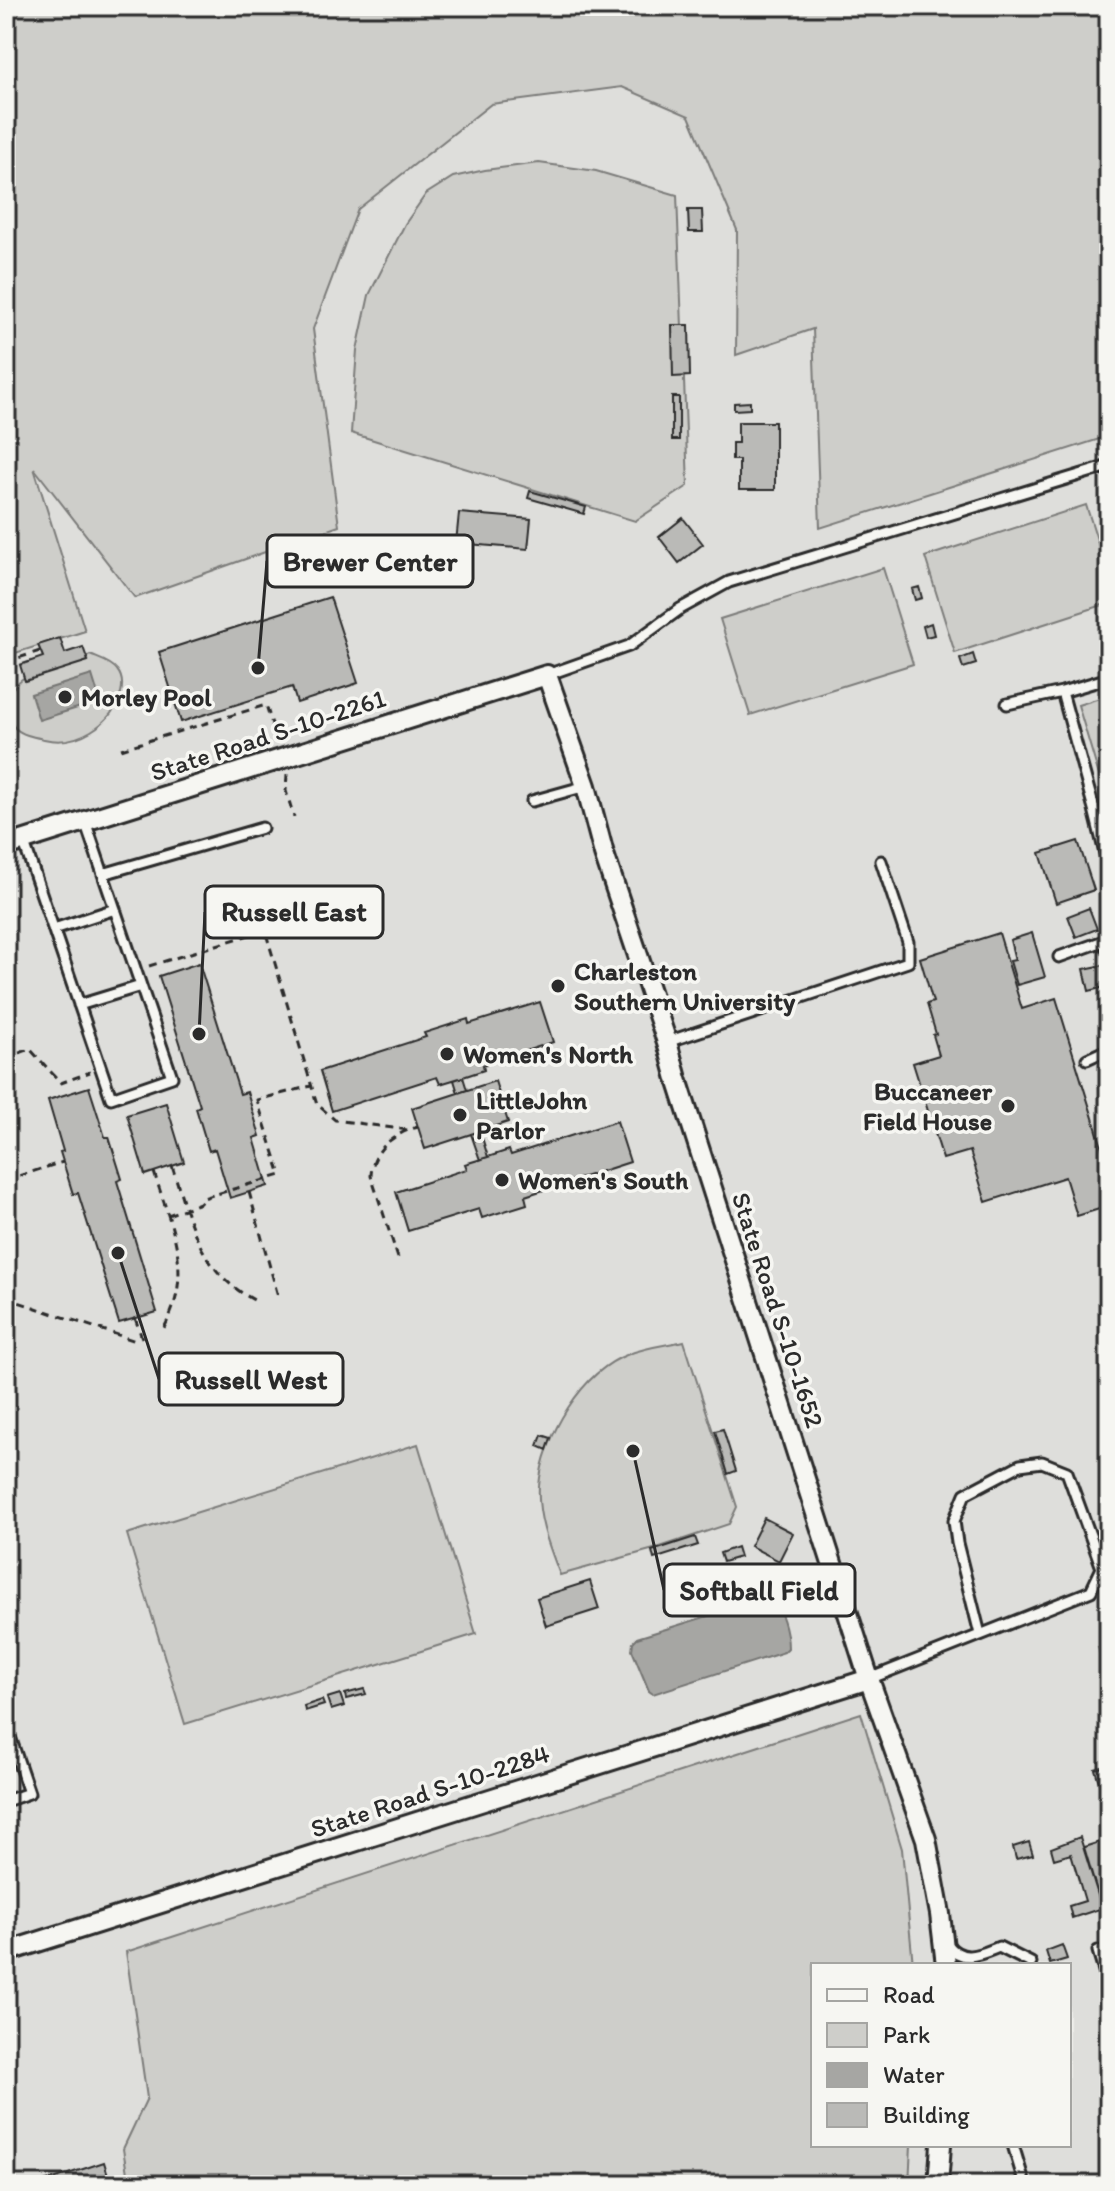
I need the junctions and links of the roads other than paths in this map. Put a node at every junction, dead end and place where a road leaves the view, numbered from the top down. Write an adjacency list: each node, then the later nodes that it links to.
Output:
1 (1109, 466): 2 (lane)
2 (547, 675): 6 (street, State Road S-10-1652); 8 (street, State Road S-10-2261)
3 (1109, 678): 4 (lane)
4 (1062, 692): 5 (lane); 12 (lane)
5 (1007, 704)
6 (586, 786): 7 (lane); 21 (street, State Road S-10-1652)
7 (532, 801)
8 (85, 821): 10 (street, State Road S-10-2261); 13 (lane)
9 (262, 828): 13 (lane)
10 (15, 843): 15 (lane)
11 (881, 861): 21 (lane)
12 (1109, 870)
13 (103, 874): 14 (lane)
14 (115, 909): 15 (lane); 19 (lane)
15 (54, 929): 20 (lane)
16 (1109, 940): 17 (lane); 18 (lane)
17 (1109, 953)
18 (1059, 957)
19 (141, 986): 20 (lane); 20 (lane)
20 (79, 1005)
21 (667, 1042): 25 (street, State Road S-10-1652)
22 (1109, 1049): 23 (lane)
23 (1087, 1059)
24 (980, 1634): 24 (lane); 25 (lane)
25 (869, 1679): 28 (street, State Road S-10-1652); 30 (street, State Road S-10-2284)
26 (6, 1725): 27 (lane)
27 (6, 1801)
28 (943, 1939): 31 (street, State Road S-10-1652); 32 (lane)
29 (1098, 1951): 33 (lane)
30 (6, 1952)
31 (949, 1963)
32 (1031, 1963)
33 (1109, 1987)
34 (941, 2147): 36 (street)
35 (1014, 2147): 37 (lane)
36 (938, 2185)
37 (1025, 2185)

